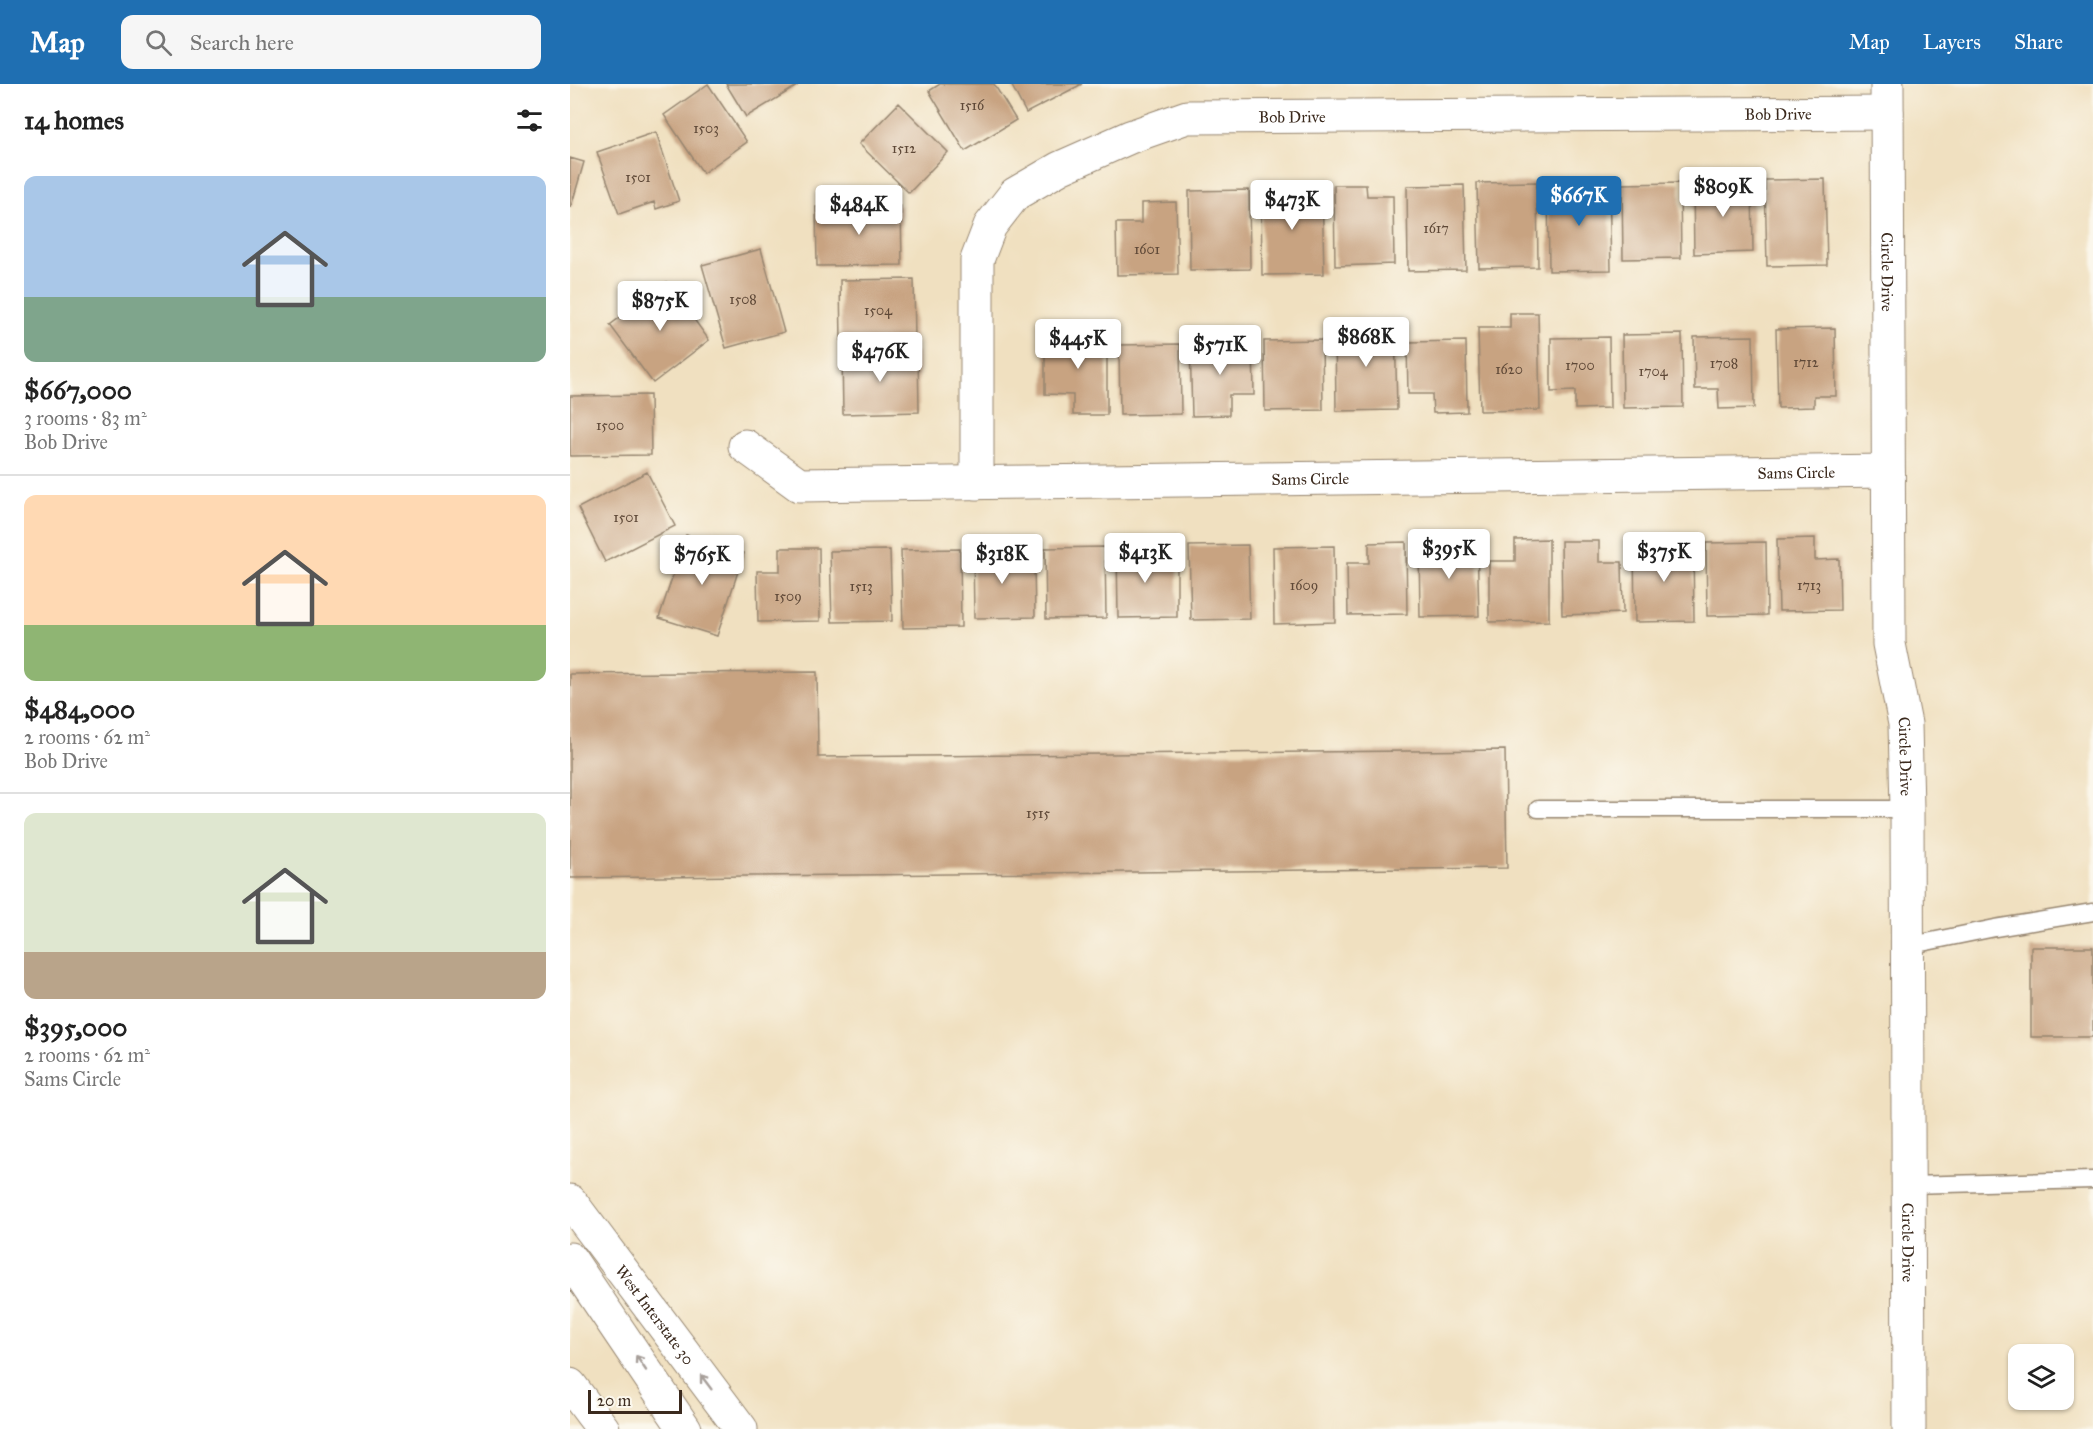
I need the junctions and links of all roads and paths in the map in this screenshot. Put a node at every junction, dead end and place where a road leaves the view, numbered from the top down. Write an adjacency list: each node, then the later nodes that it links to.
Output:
1 (1887, 98): 3 (main road, Circle Drive); 4 (main road, Bob Drive)
2 (745, 446): 4 (main road, Sams Circle)
3 (1888, 471): 4 (main road, Sams Circle); 6 (main road, Circle Drive)
4 (977, 483)
5 (1538, 809): 6 (lane)
6 (1907, 810): 8 (main road, Circle Drive)
7 (2093, 912): 8 (lane)
8 (1907, 946): 10 (main road, Circle Drive)
9 (2093, 1180): 10 (lane)
10 (1909, 1185): 17 (main road, Circle Drive)
11 (570, 1201): 16 (main road, West Interstate 30, one-way to 11)
12 (570, 1259): 15 (main road, one-way to 12)
13 (570, 1385): 14 (main road)
14 (603, 1429)
15 (685, 1429)
16 (741, 1429)
17 (1909, 1429)

